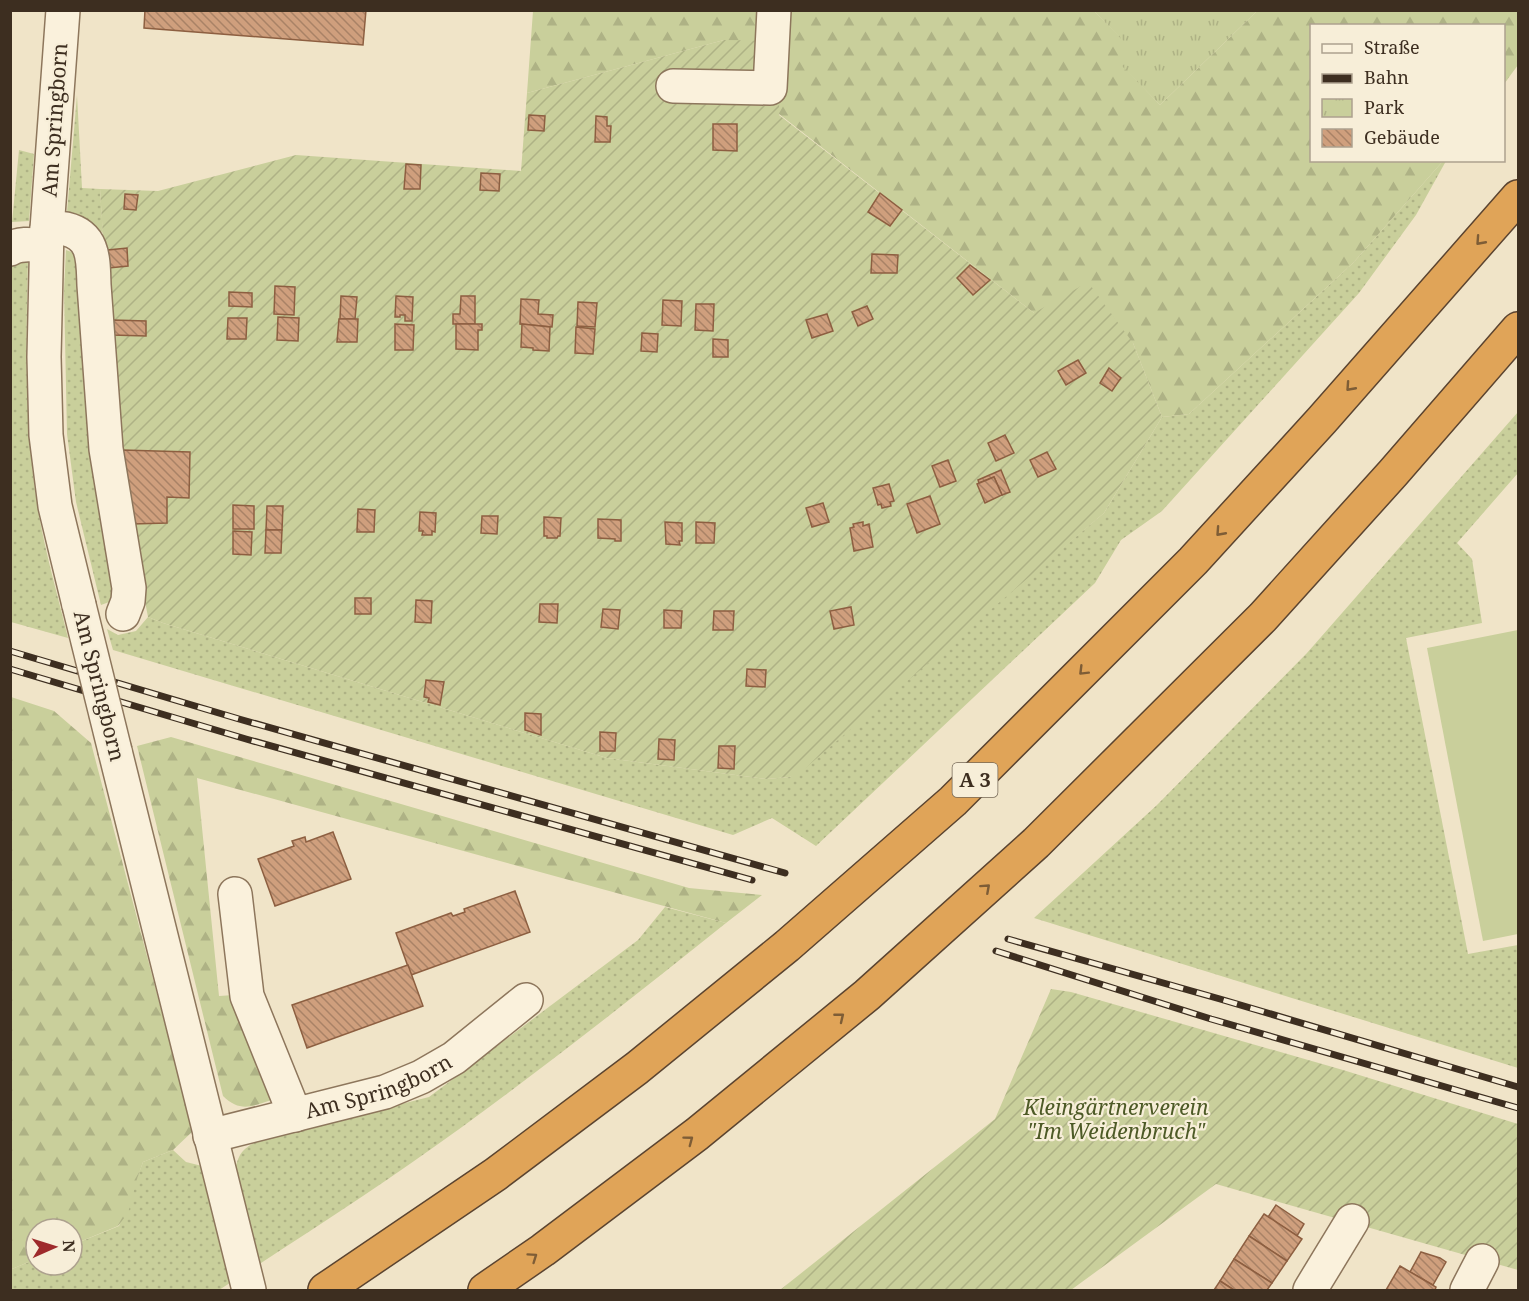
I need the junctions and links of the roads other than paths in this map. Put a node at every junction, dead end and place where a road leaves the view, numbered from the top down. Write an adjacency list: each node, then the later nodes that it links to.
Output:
1 (63, 10): 5 (street, Am Springborn)
2 (774, 10): 3 (street)
3 (673, 86)
4 (1518, 197): 15 (highway, A 3, one-way to 15)
5 (46, 237): 6 (street); 8 (street, Am Springborn); 12 (street, Am Springborn, bridge)
6 (10, 249)
7 (1518, 329): 17 (highway, one-way to 7)
8 (123, 615)
9 (235, 894): 11 (street)
10 (526, 1000): 11 (street, Am Springborn)
11 (295, 1115): 12 (street, Am Springborn)
12 (210, 1136): 16 (street, Am Springborn)
13 (1352, 1221): 18 (street)
14 (1482, 1261): 19 (street)
15 (337, 1282)
16 (249, 1290)
17 (485, 1290)
18 (1310, 1290)
19 (1467, 1290)

